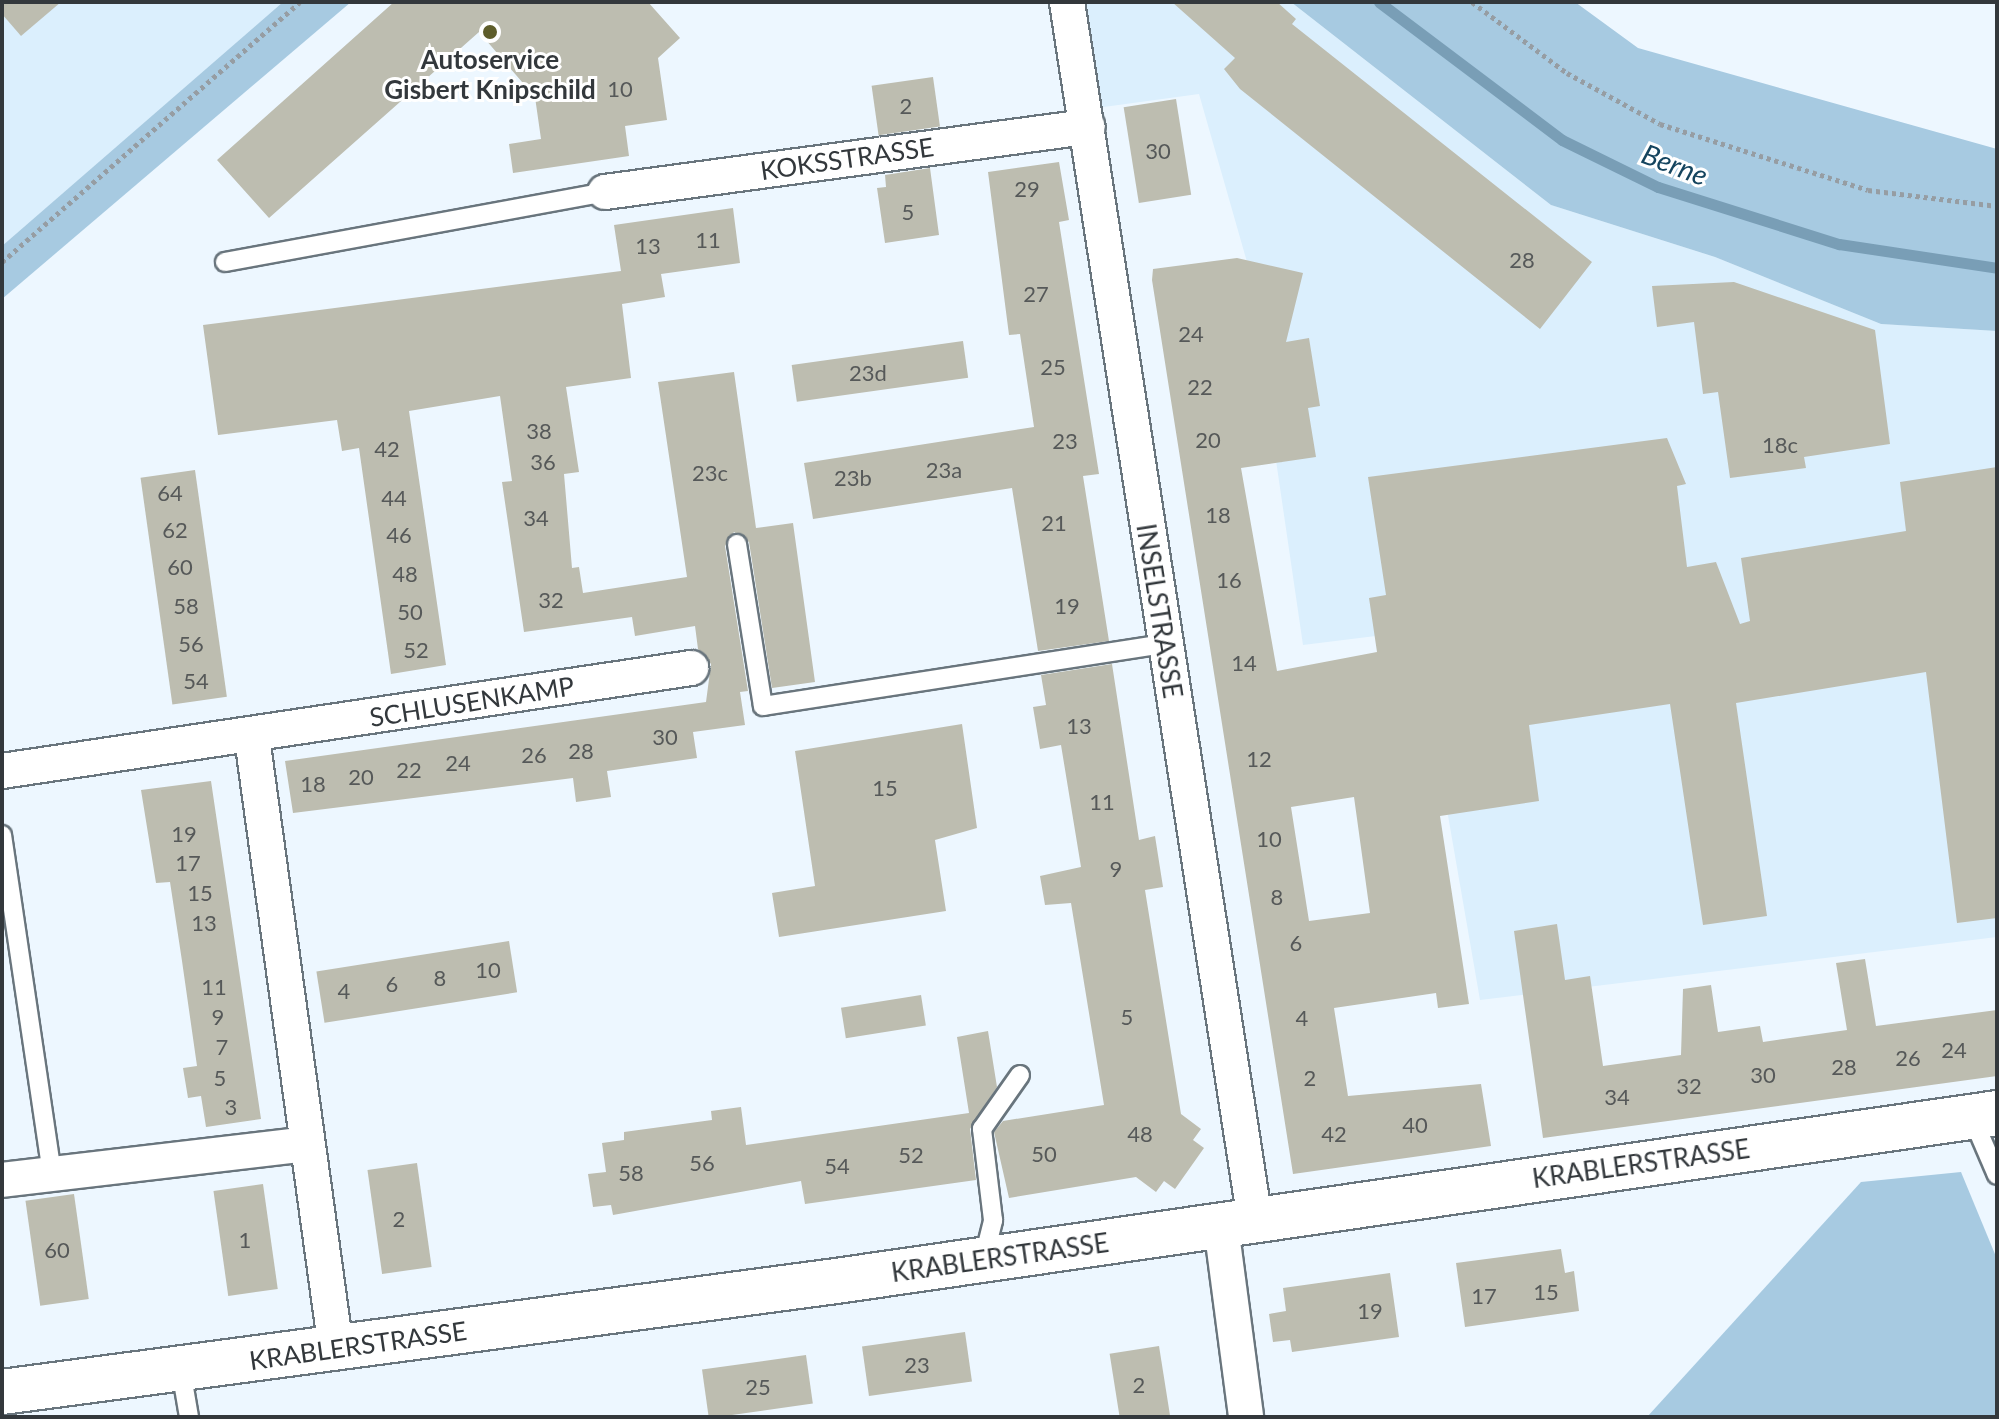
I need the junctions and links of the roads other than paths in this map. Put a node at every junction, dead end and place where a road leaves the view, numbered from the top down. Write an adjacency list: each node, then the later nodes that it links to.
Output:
1 (1067, 2): 2 (street, INSELSTRASSE)
2 (1088, 127): 3 (street, KOKSSTRASSE); 6 (street, INSELSTRASSE)
3 (605, 192): 4 (lane)
4 (225, 262)
5 (737, 544): 6 (lane)
6 (1165, 644): 17 (street, INSELSTRASSE)
7 (691, 668): 8 (street, SCHLUSENKAMP)
8 (252, 738): 9 (street, SCHLUSENKAMP); 13 (street)
9 (2, 771)
10 (2, 835): 14 (lane)
11 (1020, 1075): 18 (lane)
12 (1984, 1115): 15 (lane); 17 (street, KRABLERSTRASSE)
13 (307, 1144): 14 (street); 19 (street)
14 (52, 1173): 16 (street)
15 (1997, 1175)
16 (2, 1180)
17 (1238, 1223): 18 (street, KRABLERSTRASSE); 23 (street, INSELSTRASSE)
18 (983, 1260): 19 (street, KRABLERSTRASSE)
19 (336, 1349): 20 (street, KRABLERSTRASSE)
20 (181, 1370): 21 (street, KRABLERSTRASSE); 22 (lane)
21 (2, 1392)
22 (189, 1417)
23 (1246, 1417)

